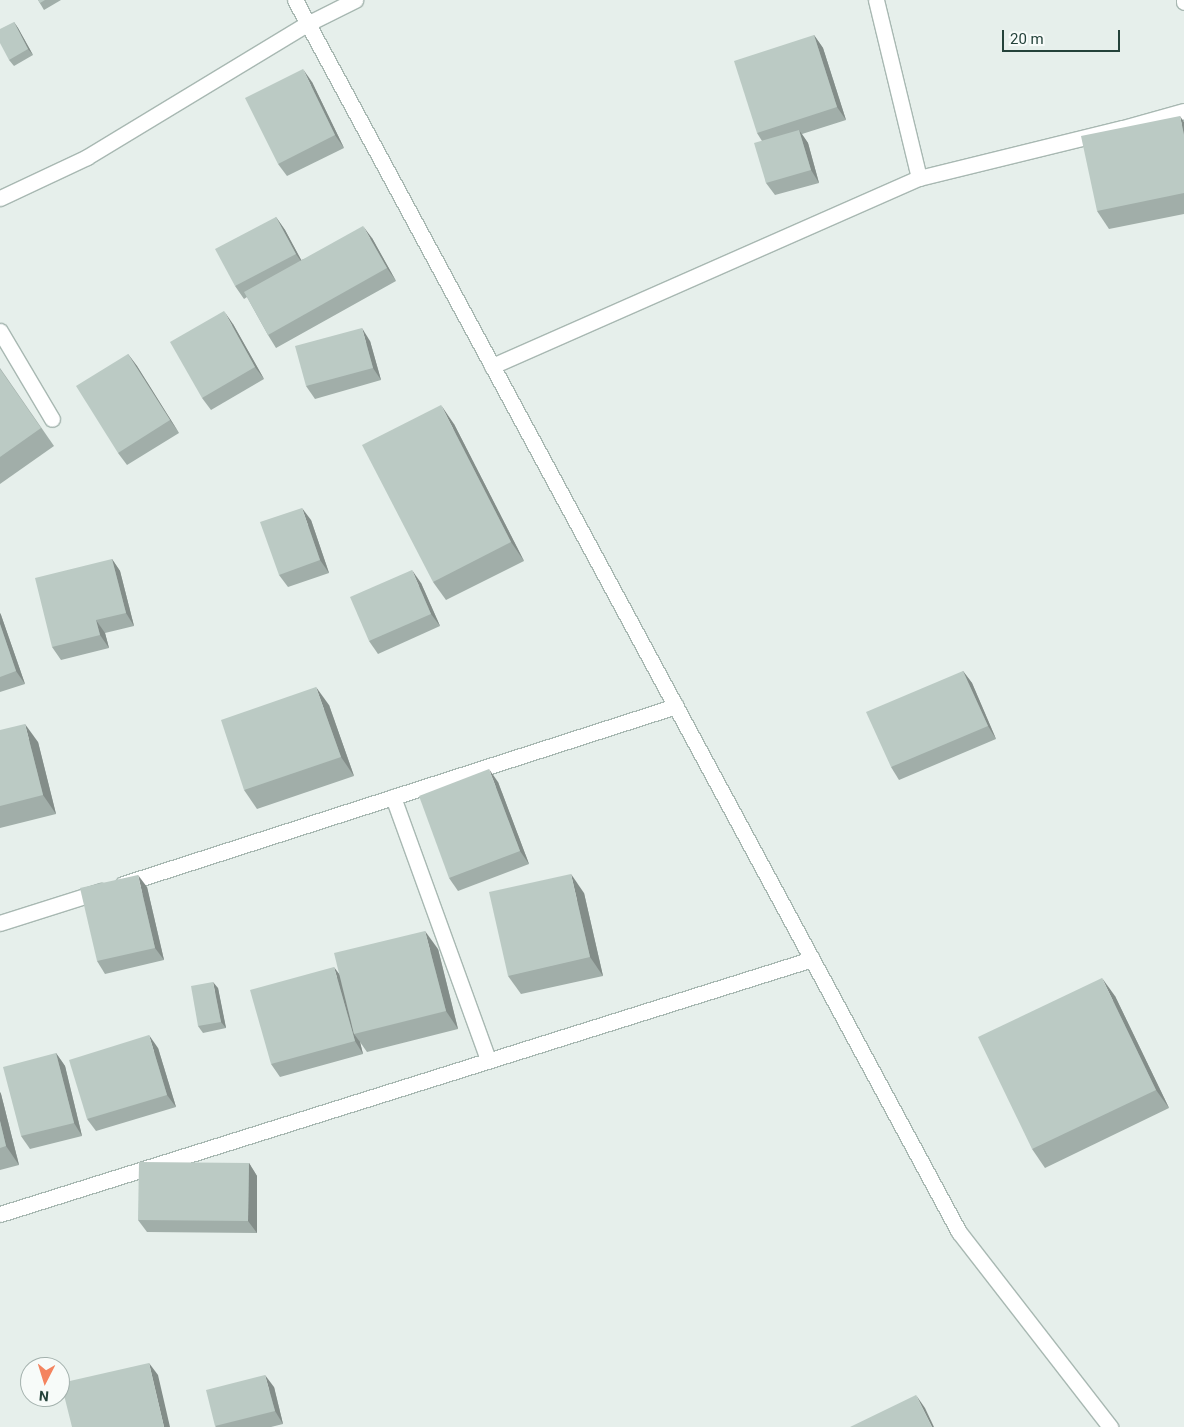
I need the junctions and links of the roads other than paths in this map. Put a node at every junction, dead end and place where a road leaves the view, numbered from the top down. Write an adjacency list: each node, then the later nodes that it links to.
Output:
1 (295, 0): 4 (street)
2 (355, 0): 4 (street)
3 (876, 0): 6 (street)
4 (307, 24): 7 (street); 9 (street)
5 (1184, 111): 6 (street)
6 (919, 178): 9 (street)
7 (0, 198)
8 (0, 331): 10 (street)
9 (492, 366): 11 (street)
10 (52, 419)
11 (676, 706): 12 (street); 14 (street)
12 (393, 797): 13 (street); 15 (street)
13 (0, 923)
14 (812, 959): 15 (street); 17 (street)
15 (488, 1060): 16 (street)
16 (0, 1214)
17 (1110, 1427)

